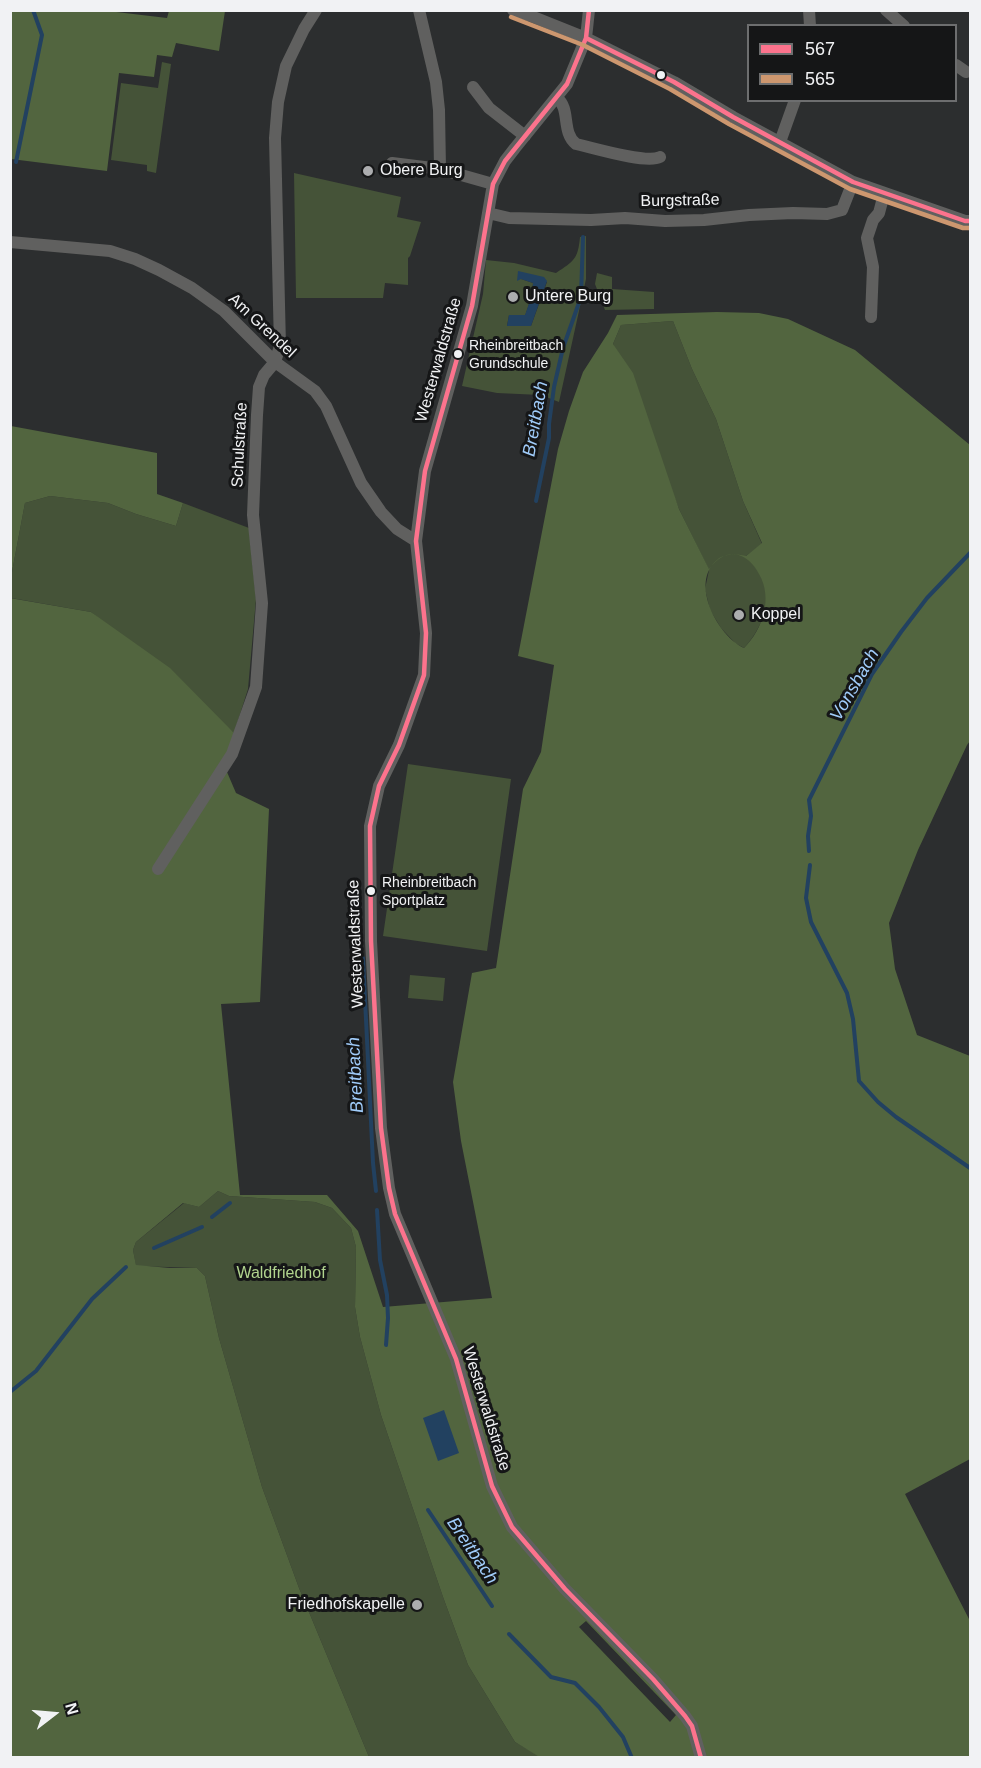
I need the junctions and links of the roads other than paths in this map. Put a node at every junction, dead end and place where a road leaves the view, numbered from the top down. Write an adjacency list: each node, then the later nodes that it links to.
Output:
1 (316, 10): 23 (street, Schulstraße)
2 (419, 10): 15 (street)
3 (513, 10): 7 (street)
4 (589, 10): 7 (street, Westerwaldstraße)
5 (886, 10): 6 (street)
6 (902, 24)
7 (586, 38): 9 (street, Westerwaldstraße); 12 (street)
8 (473, 87): 11 (street)
9 (557, 98): 11 (street, Westerwaldstraße); 13 (street)
10 (794, 102): 12 (street)
11 (525, 136): 17 (street, Westerwaldstraße)
12 (780, 142): 16 (street)
13 (660, 157)
14 (392, 163): 15 (street)
15 (440, 169): 17 (street)
16 (853, 182): 18 (street); 19 (street, Burgstraße)
17 (494, 184): 19 (street, Westerwaldstraße)
18 (884, 194): 20 (street); 22 (street)
19 (488, 213): 24 (street, Westerwaldstraße)
20 (970, 221)
21 (10, 242): 23 (street, Am Grendel)
22 (872, 317)
23 (275, 362): 24 (street, Am Grendel); 25 (street, Schulstraße)
24 (416, 541): 26 (street, Westerwaldstraße)
25 (158, 869)
26 (701, 1758)

